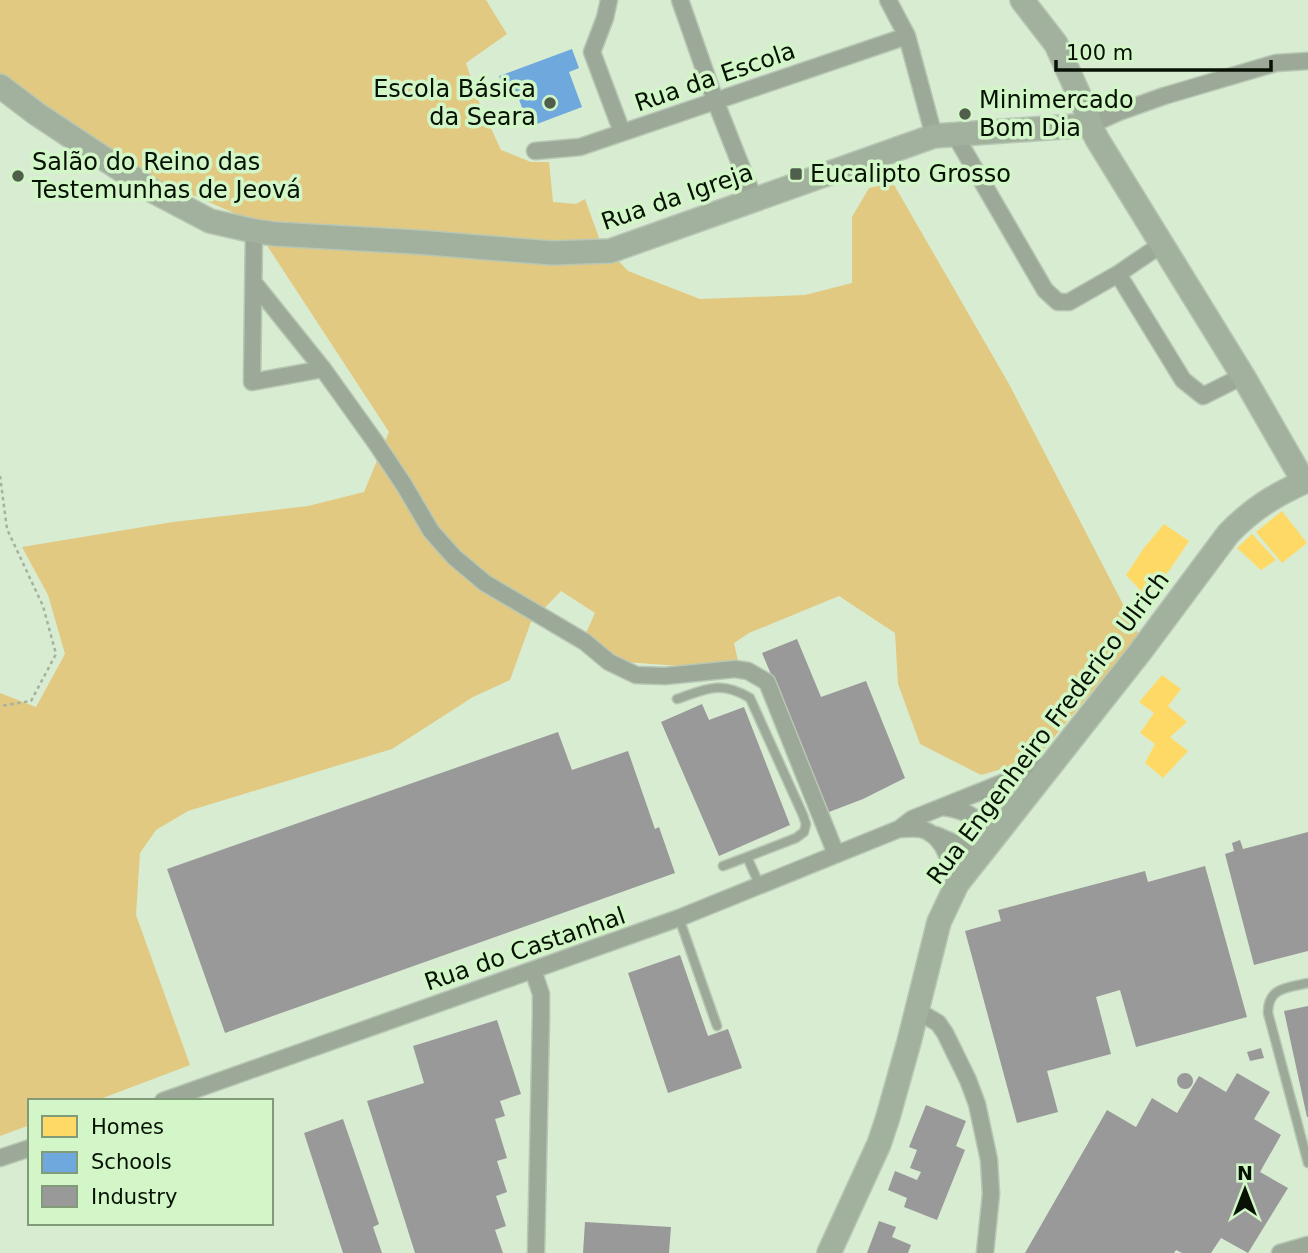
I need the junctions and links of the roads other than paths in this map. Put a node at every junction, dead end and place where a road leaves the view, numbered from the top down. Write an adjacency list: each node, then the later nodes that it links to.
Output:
1 (609, 0): 10 (street)
2 (680, 0): 8 (street)
3 (888, 0): 5 (street)
4 (1022, 0): 9 (street)
5 (907, 36): 8 (street, Rua da Escola); 11 (street)
6 (1308, 61): 9 (street, Rua da Igreja)
7 (0, 86): 14 (street, Rua da Igreja)
8 (715, 100): 10 (street, Rua da Escola); 13 (street)
9 (1090, 125): 11 (street, Rua da Igreja); 15 (street)
10 (622, 132): 12 (street, Rua da Escola)
11 (944, 135): 13 (street, Rua da Igreja); 16 (street)
12 (535, 151)
13 (754, 199): 14 (street, Rua da Igreja)
14 (254, 231): 17 (street)
15 (1162, 244): 16 (street); 19 (street)
16 (1118, 274): 19 (street)
17 (254, 283): 18 (street); 18 (street)
18 (323, 369): 27 (street)
19 (1243, 376): 20 (street)
20 (1306, 481): 22 (street, Rua Engenheiro Frederico Ulrich)
21 (677, 699): 28 (lane)
22 (1051, 764): 23 (street, Rua do Castanhal); 26 (street, Rua Engenheiro Frederico Ulrich)
23 (943, 807): 24 (street, Rua do Castanhal); 26 (street)
24 (898, 829): 25 (street, Rua do Castanhal); 27 (street, Rua do Castanhal)
25 (933, 834): 26 (street, Rua do Castanhal); 30 (street)
26 (986, 848): 30 (street, Rua Engenheiro Frederico Ulrich)
27 (836, 854): 31 (street, Rua do Castanhal)
28 (747, 858): 29 (lane); 31 (lane)
29 (723, 866)
30 (957, 884): 35 (street, Rua Engenheiro Frederico Ulrich)
31 (760, 886): 32 (street, Rua do Castanhal)
32 (679, 918): 33 (street, Rua do Castanhal); 36 (lane)
33 (533, 970): 37 (street, Rua do Castanhal); 42 (street)
34 (1308, 983): 40 (lane)
35 (916, 1010): 43 (street, Rua Engenheiro Frederico Ulrich); 44 (street)
36 (717, 1026)
37 (169, 1099)
38 (28, 1149): 39 (street)
39 (0, 1158)
40 (1308, 1163)
41 (1308, 1245): 45 (street)
42 (536, 1253)
43 (829, 1253)
44 (985, 1253)
45 (1280, 1253)

